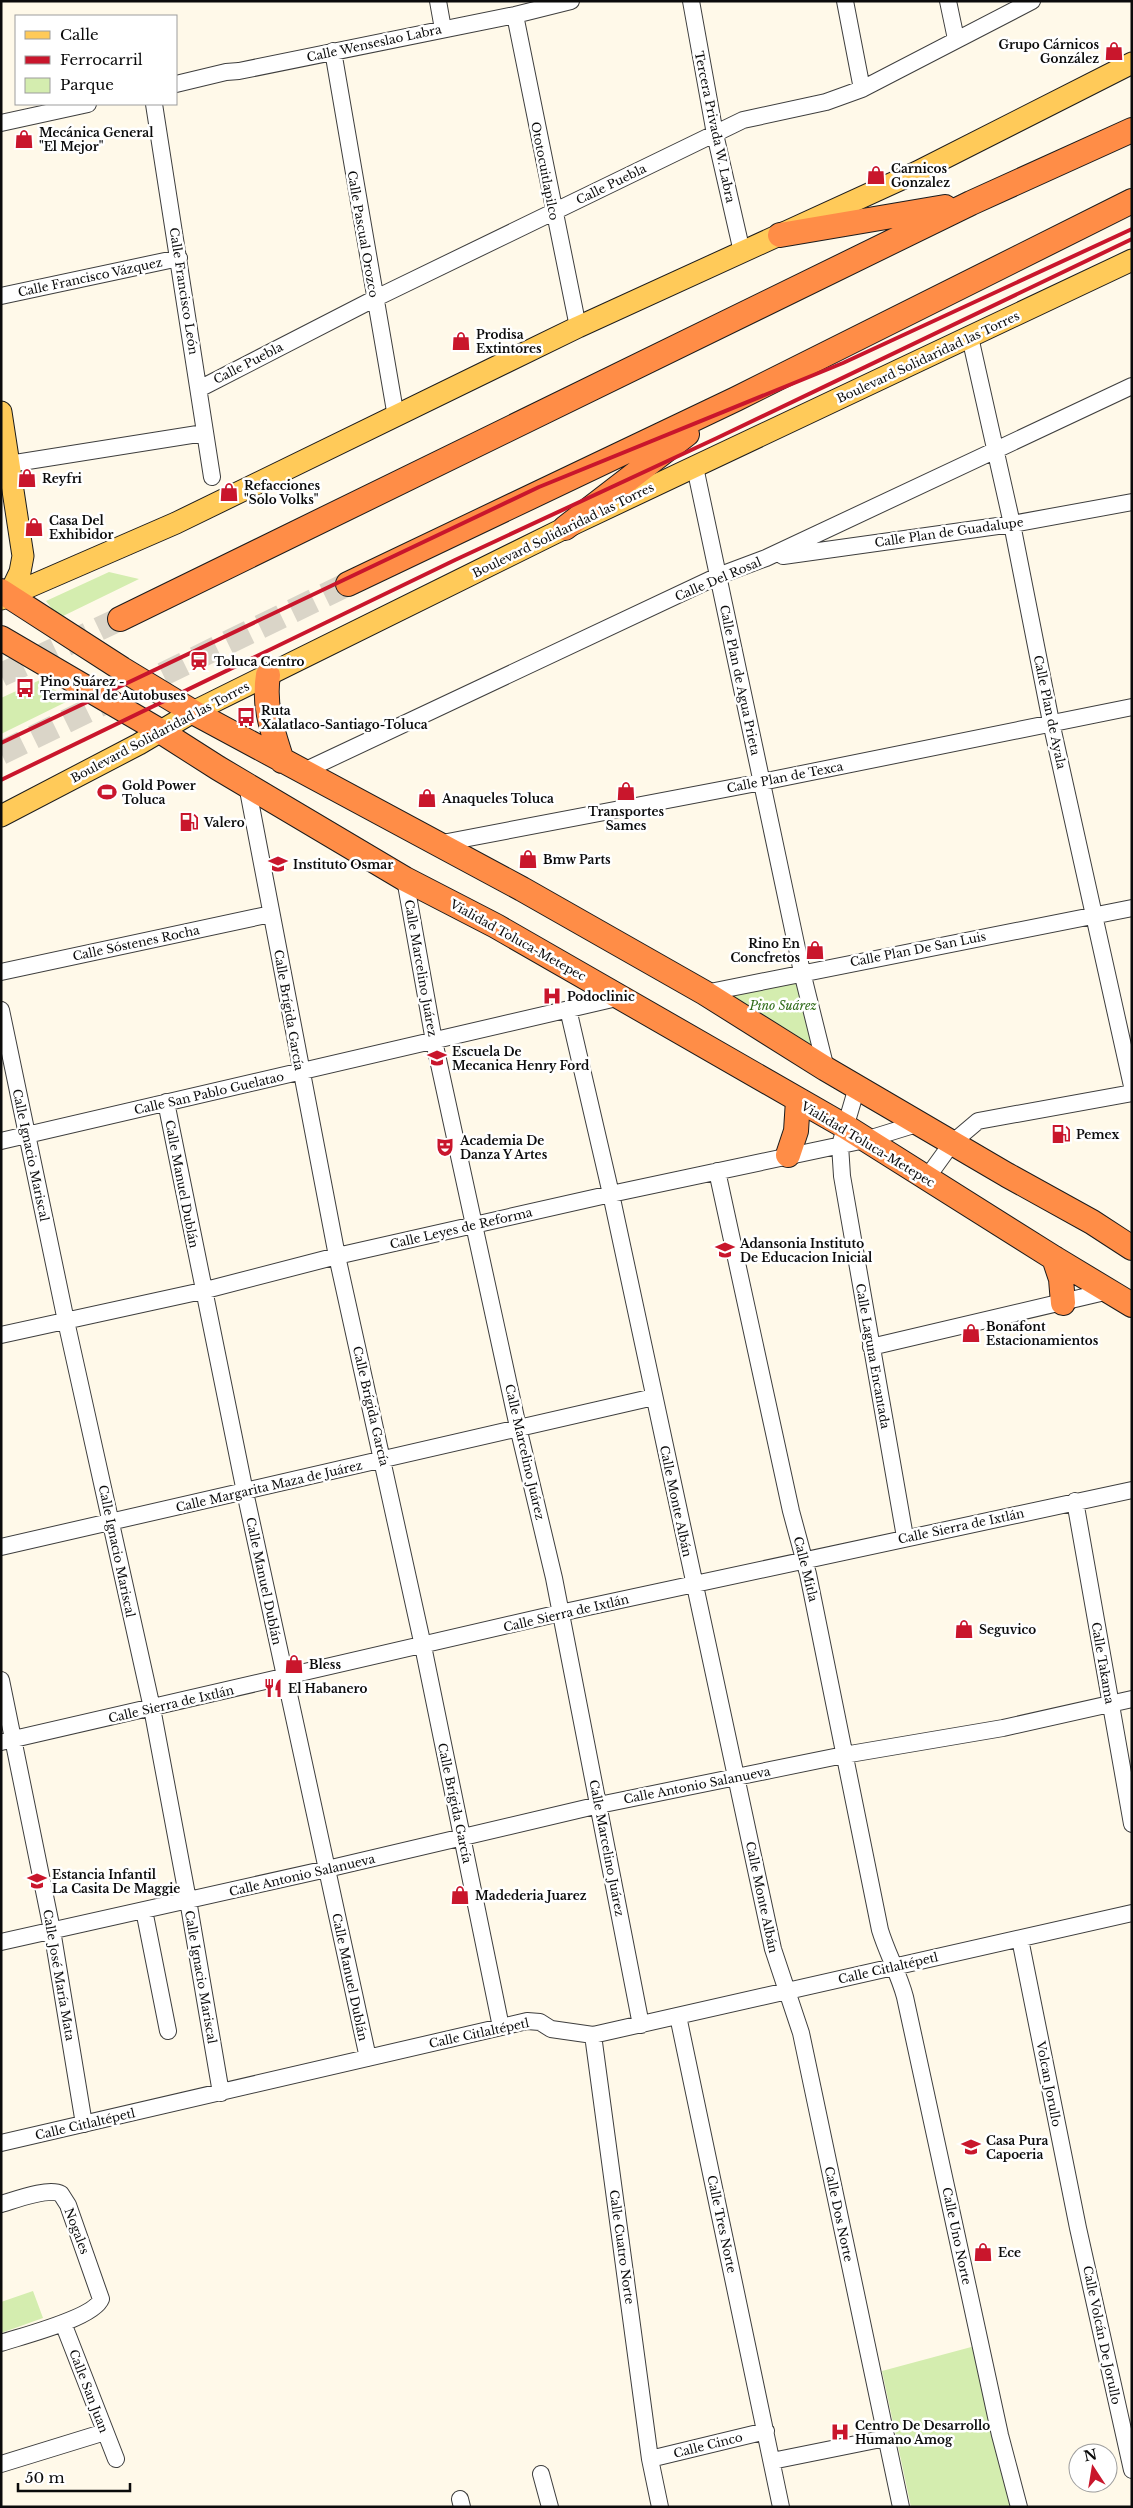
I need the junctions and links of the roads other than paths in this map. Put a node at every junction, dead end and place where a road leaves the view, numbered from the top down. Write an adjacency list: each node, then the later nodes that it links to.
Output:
1 (438, 1): 8 (street)
2 (571, 1): 7 (street, Calle Wenseslao Labra)
3 (691, 1): 18 (street, Tercera Privada W. Labra)
4 (845, 1): 13 (street)
5 (948, 1): 9 (street)
6 (1032, 1): 9 (street, Calle Puebla)
7 (514, 15): 8 (street, Calle Wenseslao Labra); 21 (street, Ototocuitlapilco)
8 (443, 29): 10 (street, Calle Wenseslao Labra)
9 (956, 39): 13 (street, Calle Puebla)
10 (333, 51): 12 (street, Calle Wenseslao Labra); 27 (street, Calle Pascual Orozco)
11 (1132, 63): 22 (main road)
12 (178, 84)
13 (862, 89): 18 (street, Calle Puebla)
14 (83, 105): 16 (street)
15 (154, 105): 24 (street, Calle Francisco León)
16 (1, 123)
17 (1132, 130): 20 (highway)
18 (715, 134): 21 (street, Calle Puebla); 23 (street, Tercera Privada W. Labra)
19 (1132, 201): 32 (highway)
20 (971, 203): 22 (highway); 47 (highway)
21 (553, 212): 27 (street, Calle Puebla); 28 (street, Ototocuitlapilco)
22 (780, 235): 23 (main road)
23 (742, 252): 28 (main road)
24 (179, 258): 26 (street, Calle Francisco Vázquez); 31 (street, Calle Francisco León)
25 (1132, 260): 29 (main road, Boulevard Solidaridad las Torres)
26 (1, 296)
27 (374, 299): 31 (street, Calle Puebla); 34 (street, Calle Pascual Orozco)
28 (578, 327): 34 (main road)
29 (970, 337): 36 (street, Calle Plan de Ayala); 38 (main road, Boulevard Solidaridad las Torres)
30 (1132, 386): 36 (street, Calle Del Rosal)
31 (198, 389): 35 (street, Calle Francisco León)
32 (736, 399): 42 (highway); 45 (highway)
33 (1, 412): 37 (main road)
34 (396, 416): 46 (main road)
35 (204, 434): 37 (street); 39 (street, Calle Francisco León)
36 (994, 450): 41 (street, Calle Plan de Ayala); 43 (street, Calle Del Rosal)
37 (9, 464): 46 (main road)
38 (696, 467): 42 (main road, Boulevard Solidaridad las Torres); 44 (street, Calle Plan de Agua Prieta)
39 (212, 478)
40 (1132, 502): 41 (street, Calle Plan de Guadalupe)
41 (1012, 524): 43 (street, Calle Plan de Guadalupe); 52 (street, Calle Plan de Ayala)
42 (565, 528): 49 (main road, Boulevard Solidaridad las Torres)
43 (766, 558): 44 (street, Calle Del Rosal)
44 (718, 576): 55 (street, Calle Del Rosal); 56 (street, Calle Plan de Agua Prieta)
45 (348, 584)
46 (4, 595): 51 (highway)
47 (120, 619)
48 (1, 638): 53 (highway, Vialidad Toluca-Metepec)
49 (268, 675): 51 (main road, Boulevard Solidaridad las Torres); 54 (highway)
50 (1132, 707): 52 (street, Calle Plan de Texca)
51 (193, 712): 53 (main road, Boulevard Solidaridad las Torres); 54 (highway)
52 (1051, 722): 56 (street, Calle Plan de Texca); 63 (street, Calle Plan de Ayala)
53 (160, 730): 57 (highway, Vialidad Toluca-Metepec); 58 (main road, Boulevard Solidaridad las Torres)
54 (282, 761): 55 (highway)
55 (304, 771): 59 (highway)
56 (762, 782): 59 (street, Calle Plan de Texca); 65 (street, Calle Plan de Agua Prieta)
57 (247, 785): 60 (highway, Vialidad Toluca-Metepec); 62 (street, Calle Brígida García)
58 (1, 816)
59 (437, 844): 66 (highway)
60 (404, 879): 67 (highway, Vialidad Toluca-Metepec); 70 (street, Calle Marcelino Juárez)
61 (1132, 908): 63 (street, Calle Plan De San Luis)
62 (271, 914): 64 (street, Calle Sóstenes Rocha); 72 (street, Calle Brígida García)
63 (1093, 914): 65 (street, Calle Plan De San Luis); 73 (street, Calle Plan de Ayala)
64 (1, 972)
65 (802, 972): 66 (street, Calle Plan De San Luis); 71 (street, Calle Plan de Agua Prieta)
66 (705, 993): 71 (highway)
67 (621, 997): 68 (street, Calle San Pablo Guelatao); 76 (highway, Vialidad Toluca-Metepec)
68 (568, 1009): 70 (street, Calle San Pablo Guelatao); 86 (street, Calle Monte Albán)
69 (1, 1010): 79 (street, Calle Ignacio Mariscal)
70 (434, 1040): 72 (street, Calle San Pablo Guelatao); 87 (street, Calle Marcelino Juárez)
71 (826, 1069): 74 (highway)
72 (300, 1073): 77 (street, Calle San Pablo Guelatao); 89 (street, Calle Brígida García)
73 (1132, 1086)
74 (857, 1087): 78 (highway); 80 (street, Calle Laguna Encantada)
75 (1132, 1093): 82 (street)
76 (798, 1100): 80 (highway, Vialidad Toluca-Metepec); 83 (highway)
77 (166, 1102): 79 (street, Calle San Pablo Guelatao); 91 (street, Calle Manuel Dublán)
78 (920, 1123): 80 (street, Calle Leyes de Reforma); 82 (highway)
79 (27, 1135): 81 (street, Calle San Pablo Guelatao); 95 (street, Calle Ignacio Mariscal)
80 (850, 1137): 83 (street, Calle Leyes de Reforma); 85 (highway, Vialidad Toluca-Metepec); 97 (street, Calle Laguna Encantada)
81 (1, 1141)
82 (952, 1143): 85 (street); 88 (highway)
83 (788, 1155): 84 (street, Calle Leyes de Reforma)
84 (717, 1171): 86 (street, Calle Leyes de Reforma); 107 (street, Calle Mitla)
85 (926, 1178): 90 (highway, Vialidad Toluca-Metepec)
86 (611, 1194): 87 (street, Calle Leyes de Reforma); 98 (street, Calle Monte Albán)
87 (474, 1226): 89 (street, Calle Leyes de Reforma); 99 (street, Calle Marcelino Juárez)
88 (1132, 1248)
89 (337, 1256): 91 (street, Calle Leyes de Reforma); 100 (street, Calle Brígida García)
90 (1054, 1258): 92 (highway, Vialidad Toluca-Metepec); 93 (highway)
91 (202, 1291): 95 (street, Calle Leyes de Reforma); 102 (street, Calle Manuel Dublán)
92 (1109, 1291): 93 (street); 94 (highway, Vialidad Toluca-Metepec)
93 (1063, 1304): 97 (street)
94 (1132, 1305)
95 (66, 1321): 96 (street, Calle Leyes de Reforma); 104 (street, Calle Ignacio Mariscal)
96 (1, 1335)
97 (871, 1347): 105 (street, Calle Laguna Encantada)
98 (654, 1397): 99 (street, Calle Margarita Maza de Juárez); 108 (street, Calle Monte Albán)
99 (518, 1427): 100 (street, Calle Margarita Maza de Juárez); 109 (street, Calle Marcelino Juárez)
100 (383, 1459): 102 (street, Calle Margarita Maza de Juárez); 110 (street, Calle Brígida García)
101 (1132, 1490): 103 (street, Calle Sierra de Ixtlán)
102 (245, 1492): 104 (street, Calle Margarita Maza de Juárez); 111 (street, Calle Manuel Dublán)
103 (1075, 1501): 105 (street, Calle Sierra de Ixtlán); 114 (street, Calle Takama)
104 (111, 1522): 106 (street, Calle Margarita Maza de Juárez); 115 (street, Calle Ignacio Mariscal)
105 (905, 1537): 107 (street, Calle Sierra de Ixtlán)
106 (1, 1547)
107 (804, 1559): 108 (street, Calle Sierra de Ixtlán); 117 (street, Calle Mitla)
108 (694, 1584): 109 (street, Calle Sierra de Ixtlán); 118 (street, Calle Monte Albán)
109 (560, 1613): 110 (street, Calle Sierra de Ixtlán); 119 (street, Calle Marcelino Juárez)
110 (423, 1646): 111 (street, Calle Sierra de Ixtlán); 121 (street, Calle Brígida García)
111 (286, 1678): 115 (street, Calle Sierra de Ixtlán); 122 (street, Calle Manuel Dublán)
112 (1, 1680): 116 (street, Calle José María Mata)
113 (1132, 1699): 114 (street, Calle Antonio Salanueva)
114 (1111, 1704): 117 (street, Calle Antonio Salanueva); 120 (street, Calle Takama)
115 (152, 1708): 116 (street, Calle Sierra de Ixtlán); 123 (street, Calle Ignacio Mariscal)
116 (8, 1741): 126 (street, Calle José María Mata)
117 (844, 1755): 118 (street, Calle Antonio Salanueva); 129 (street, Calle Mitla)
118 (736, 1778): 119 (street, Calle Antonio Salanueva); 130 (street, Calle Monte Albán)
119 (599, 1805): 121 (street, Calle Antonio Salanueva); 132 (street, Calle Marcelino Juárez)
120 (1132, 1824)
121 (462, 1837): 122 (street, Calle Antonio Salanueva); 133 (street, Calle Brígida García)
122 (327, 1869): 123 (street, Calle Antonio Salanueva); 136 (street, Calle Manuel Dublán)
123 (188, 1900): 124 (street, Calle Antonio Salanueva); 137 (street, Calle Ignacio Mariscal)
124 (144, 1910): 126 (street, Calle Antonio Salanueva); 134 (street)
125 (1132, 1913): 127 (street, Calle Citlaltépetl)
126 (52, 1930): 128 (street, Calle Antonio Salanueva); 138 (street, Calle José María Mata)
127 (1020, 1939): 129 (street, Calle Citlaltépetl); 141 (street, Volcan Jorullo)
128 (1, 1942)
129 (894, 1966): 130 (street, Calle Citlaltépetl); 157 (street, Calle Uno Norte)
130 (788, 1991): 131 (street, Calle Citlaltépetl); 146 (street, Calle Dos Norte)
131 (678, 2016): 132 (street, Calle Citlaltépetl); 144 (street, Calle Tres Norte)
132 (641, 2025): 135 (street, Calle Citlaltépetl)
133 (501, 2027): 135 (street, Calle Citlaltépetl); 136 (street, Calle Citlaltépetl)
134 (168, 2031)
135 (593, 2035): 148 (street, Calle Cuatro Norte)
136 (368, 2058): 137 (street, Calle Citlaltépetl)
137 (221, 2093): 138 (street, Calle Citlaltépetl)
138 (84, 2124): 139 (street, Calle Citlaltépetl)
139 (1, 2143)
140 (1, 2204): 142 (street, Nogales)
141 (1078, 2228): 151 (street, Calle Volcán De Jorullo)
142 (63, 2323): 143 (street); 145 (street, Calle San Juan)
143 (1, 2343)
144 (766, 2431): 148 (street, Calle Cinco); 149 (street, Calle Tres Norte)
145 (105, 2432): 147 (street, Calle San Juan); 150 (street)
146 (886, 2438): 149 (street); 156 (street, Calle Dos Norte)
147 (116, 2459)
148 (650, 2459): 154 (street, Calle Cuatro Norte)
149 (772, 2461): 155 (street, Calle Tres Norte)
150 (1, 2464)
151 (1132, 2470)
152 (542, 2474): 153 (street)
153 (550, 2507)
154 (660, 2507)
155 (781, 2507)
156 (901, 2507)
157 (1019, 2507)

